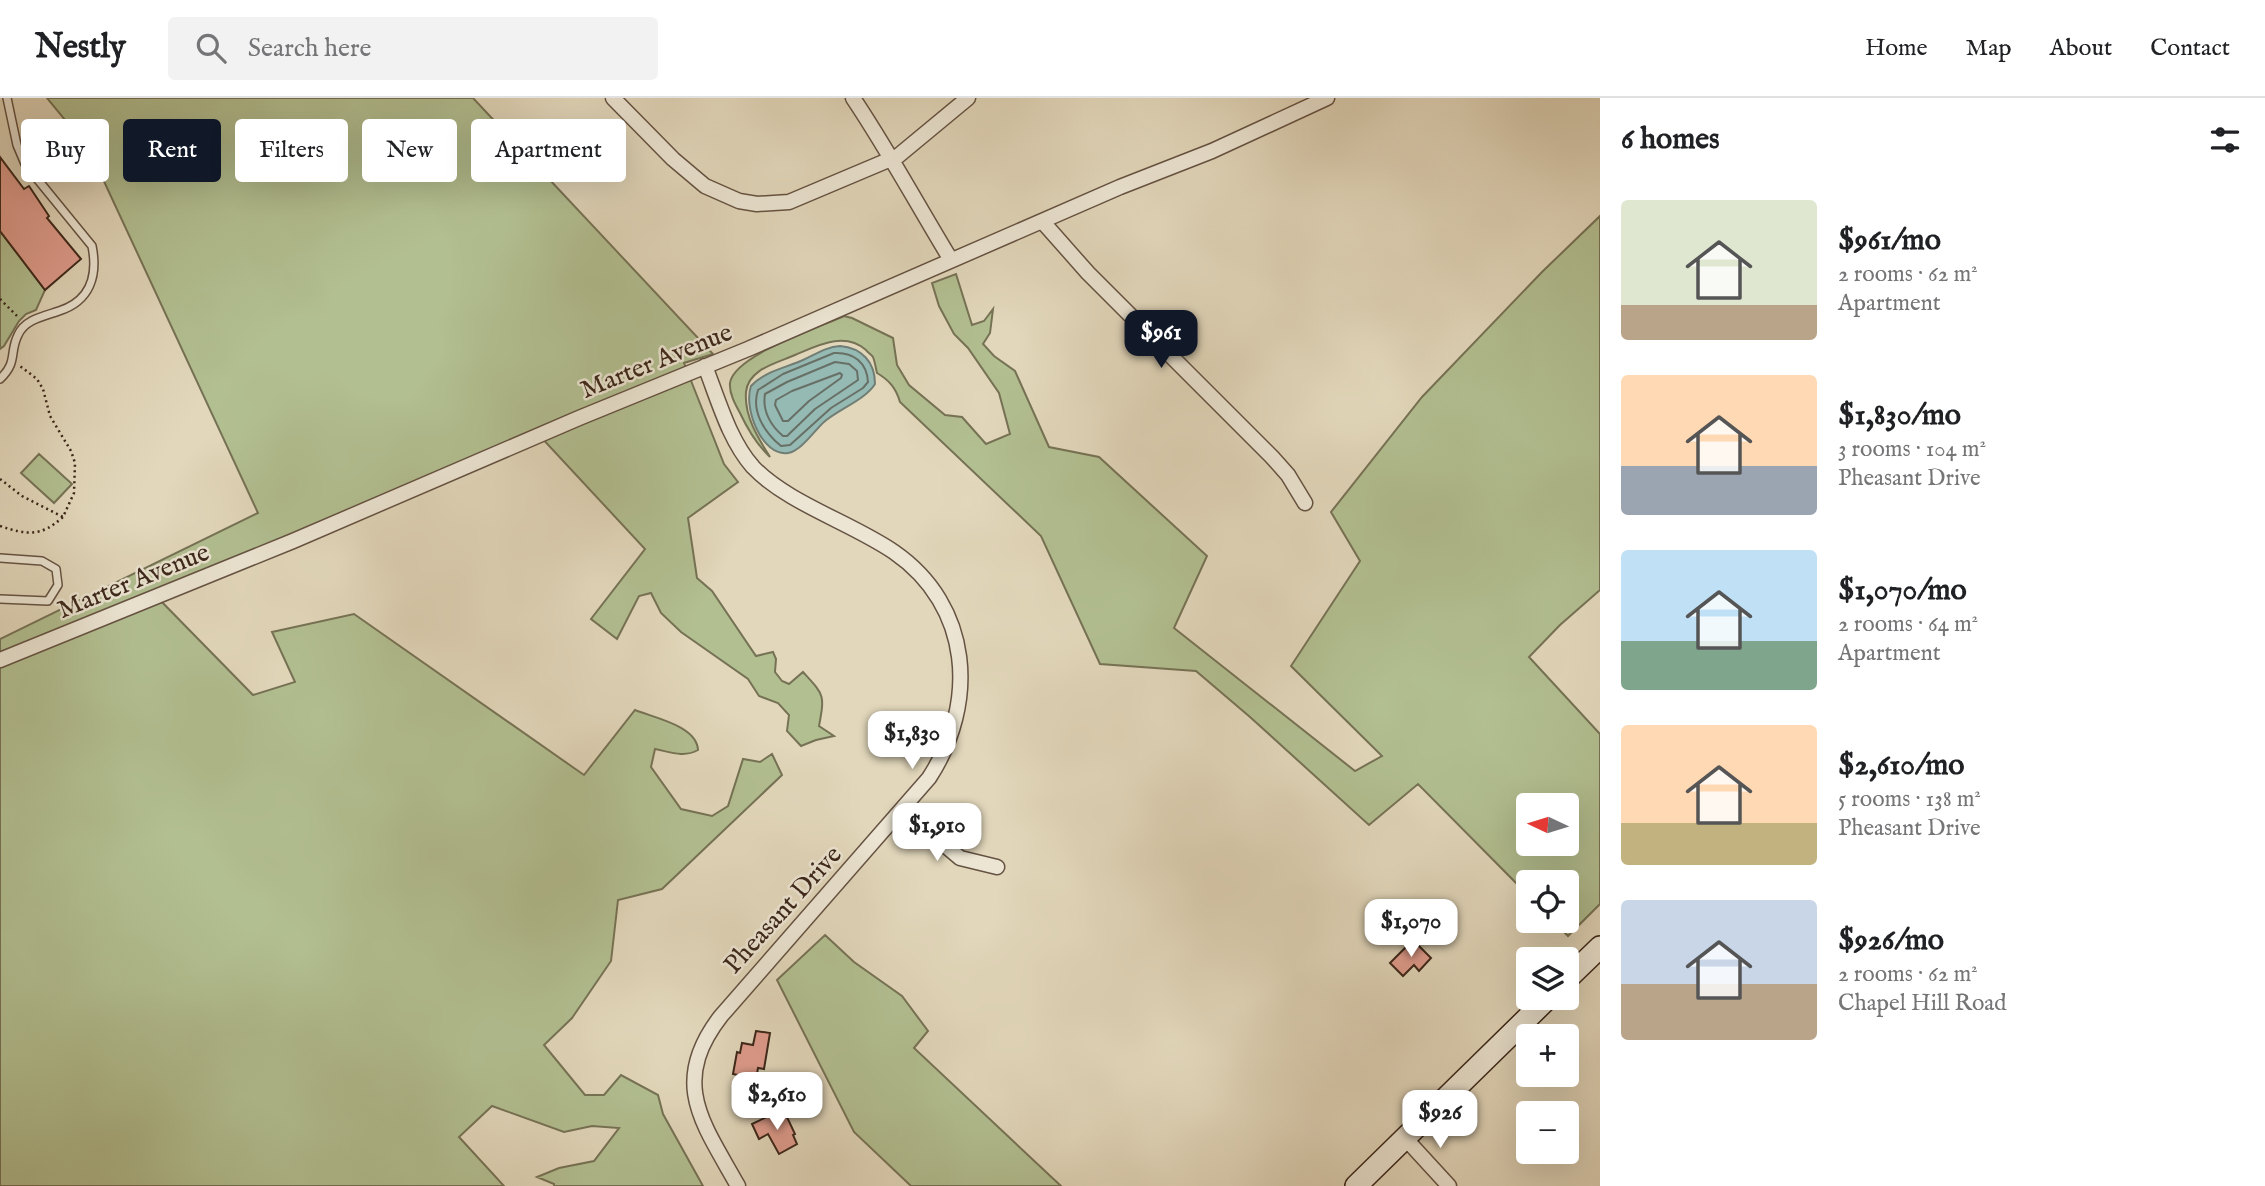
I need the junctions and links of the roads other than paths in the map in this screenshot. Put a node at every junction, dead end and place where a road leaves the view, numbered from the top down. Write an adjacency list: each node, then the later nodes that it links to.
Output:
1 (8, 98): 10 (lane)
2 (613, 98): 6 (street)
3 (853, 98): 6 (street)
4 (968, 98): 6 (street)
5 (1327, 98): 7 (street, Marter Avenue)
6 (891, 159): 8 (street)
7 (1042, 221): 8 (street, Marter Avenue); 11 (street)
8 (951, 260): 9 (street, Marter Avenue)
9 (705, 366): 14 (street, Marter Avenue); 15 (street, Pheasant Drive)
10 (0, 379)
11 (1305, 503)
12 (0, 558): 13 (lane)
13 (0, 599)
14 (0, 660)
15 (903, 810): 16 (street); 21 (street, Pheasant Drive)
16 (997, 867)
17 (1600, 947): 18 (main road)
18 (1579, 967)
19 (1536, 1010): 20 (main road)
20 (1404, 1137): 22 (main road); 23 (street)
21 (738, 1186)
22 (1356, 1186)
23 (1449, 1186)

